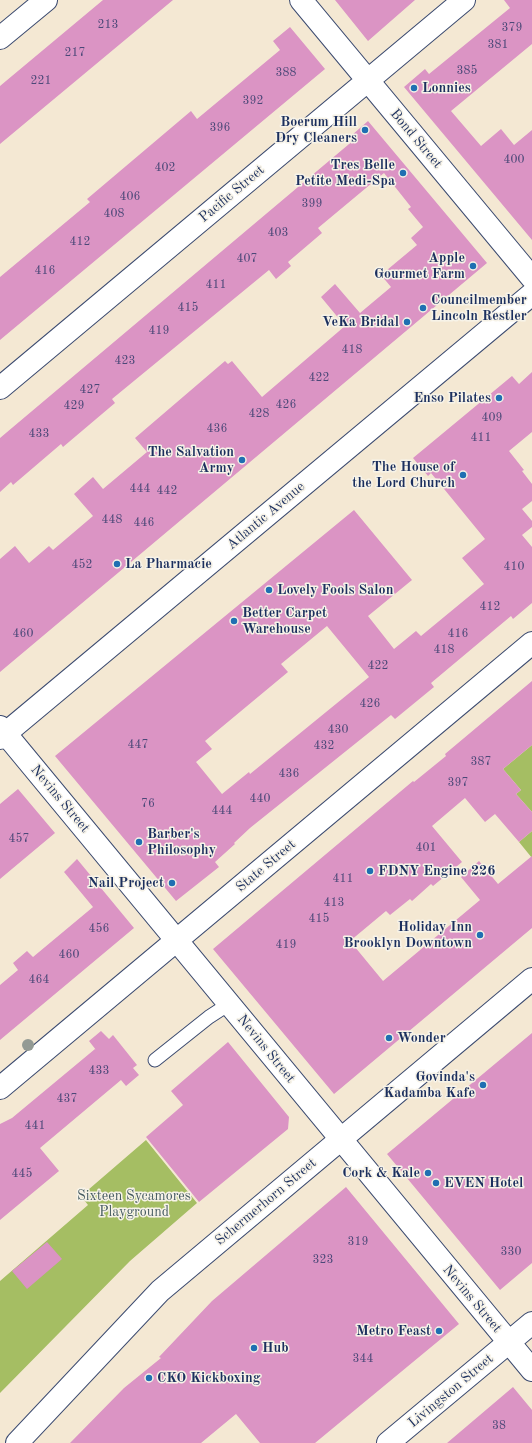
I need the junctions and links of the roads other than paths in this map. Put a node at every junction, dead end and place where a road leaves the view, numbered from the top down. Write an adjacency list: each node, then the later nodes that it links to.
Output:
1 (46, 0): 4 (street)
2 (301, 0): 5 (street, Bond Street)
3 (464, 0): 5 (street, Pacific Street)
4 (0, 38)
5 (368, 81): 6 (street, Bond Street); 8 (street, Pacific Street)
6 (532, 278)
7 (532, 294): 10 (street, Atlantic Avenue)
8 (0, 388)
9 (532, 643): 11 (street, State Street)
10 (2, 733): 11 (street, Nevins Street)
11 (177, 940): 13 (street, Nevins Street); 15 (street, State Street)
12 (532, 979): 16 (street, Schermerhorn Street)
13 (229, 1004): 14 (lane); 16 (street, Nevins Street)
14 (155, 1060)
15 (0, 1088)
16 (340, 1140): 18 (street, Nevins Street); 20 (street, Schermerhorn Street)
17 (532, 1323): 18 (street, Livingston Street)
18 (509, 1342): 19 (street, Nevins Street); 21 (street, Livingston Street)
19 (532, 1370)
20 (17, 1443)
21 (388, 1443)

